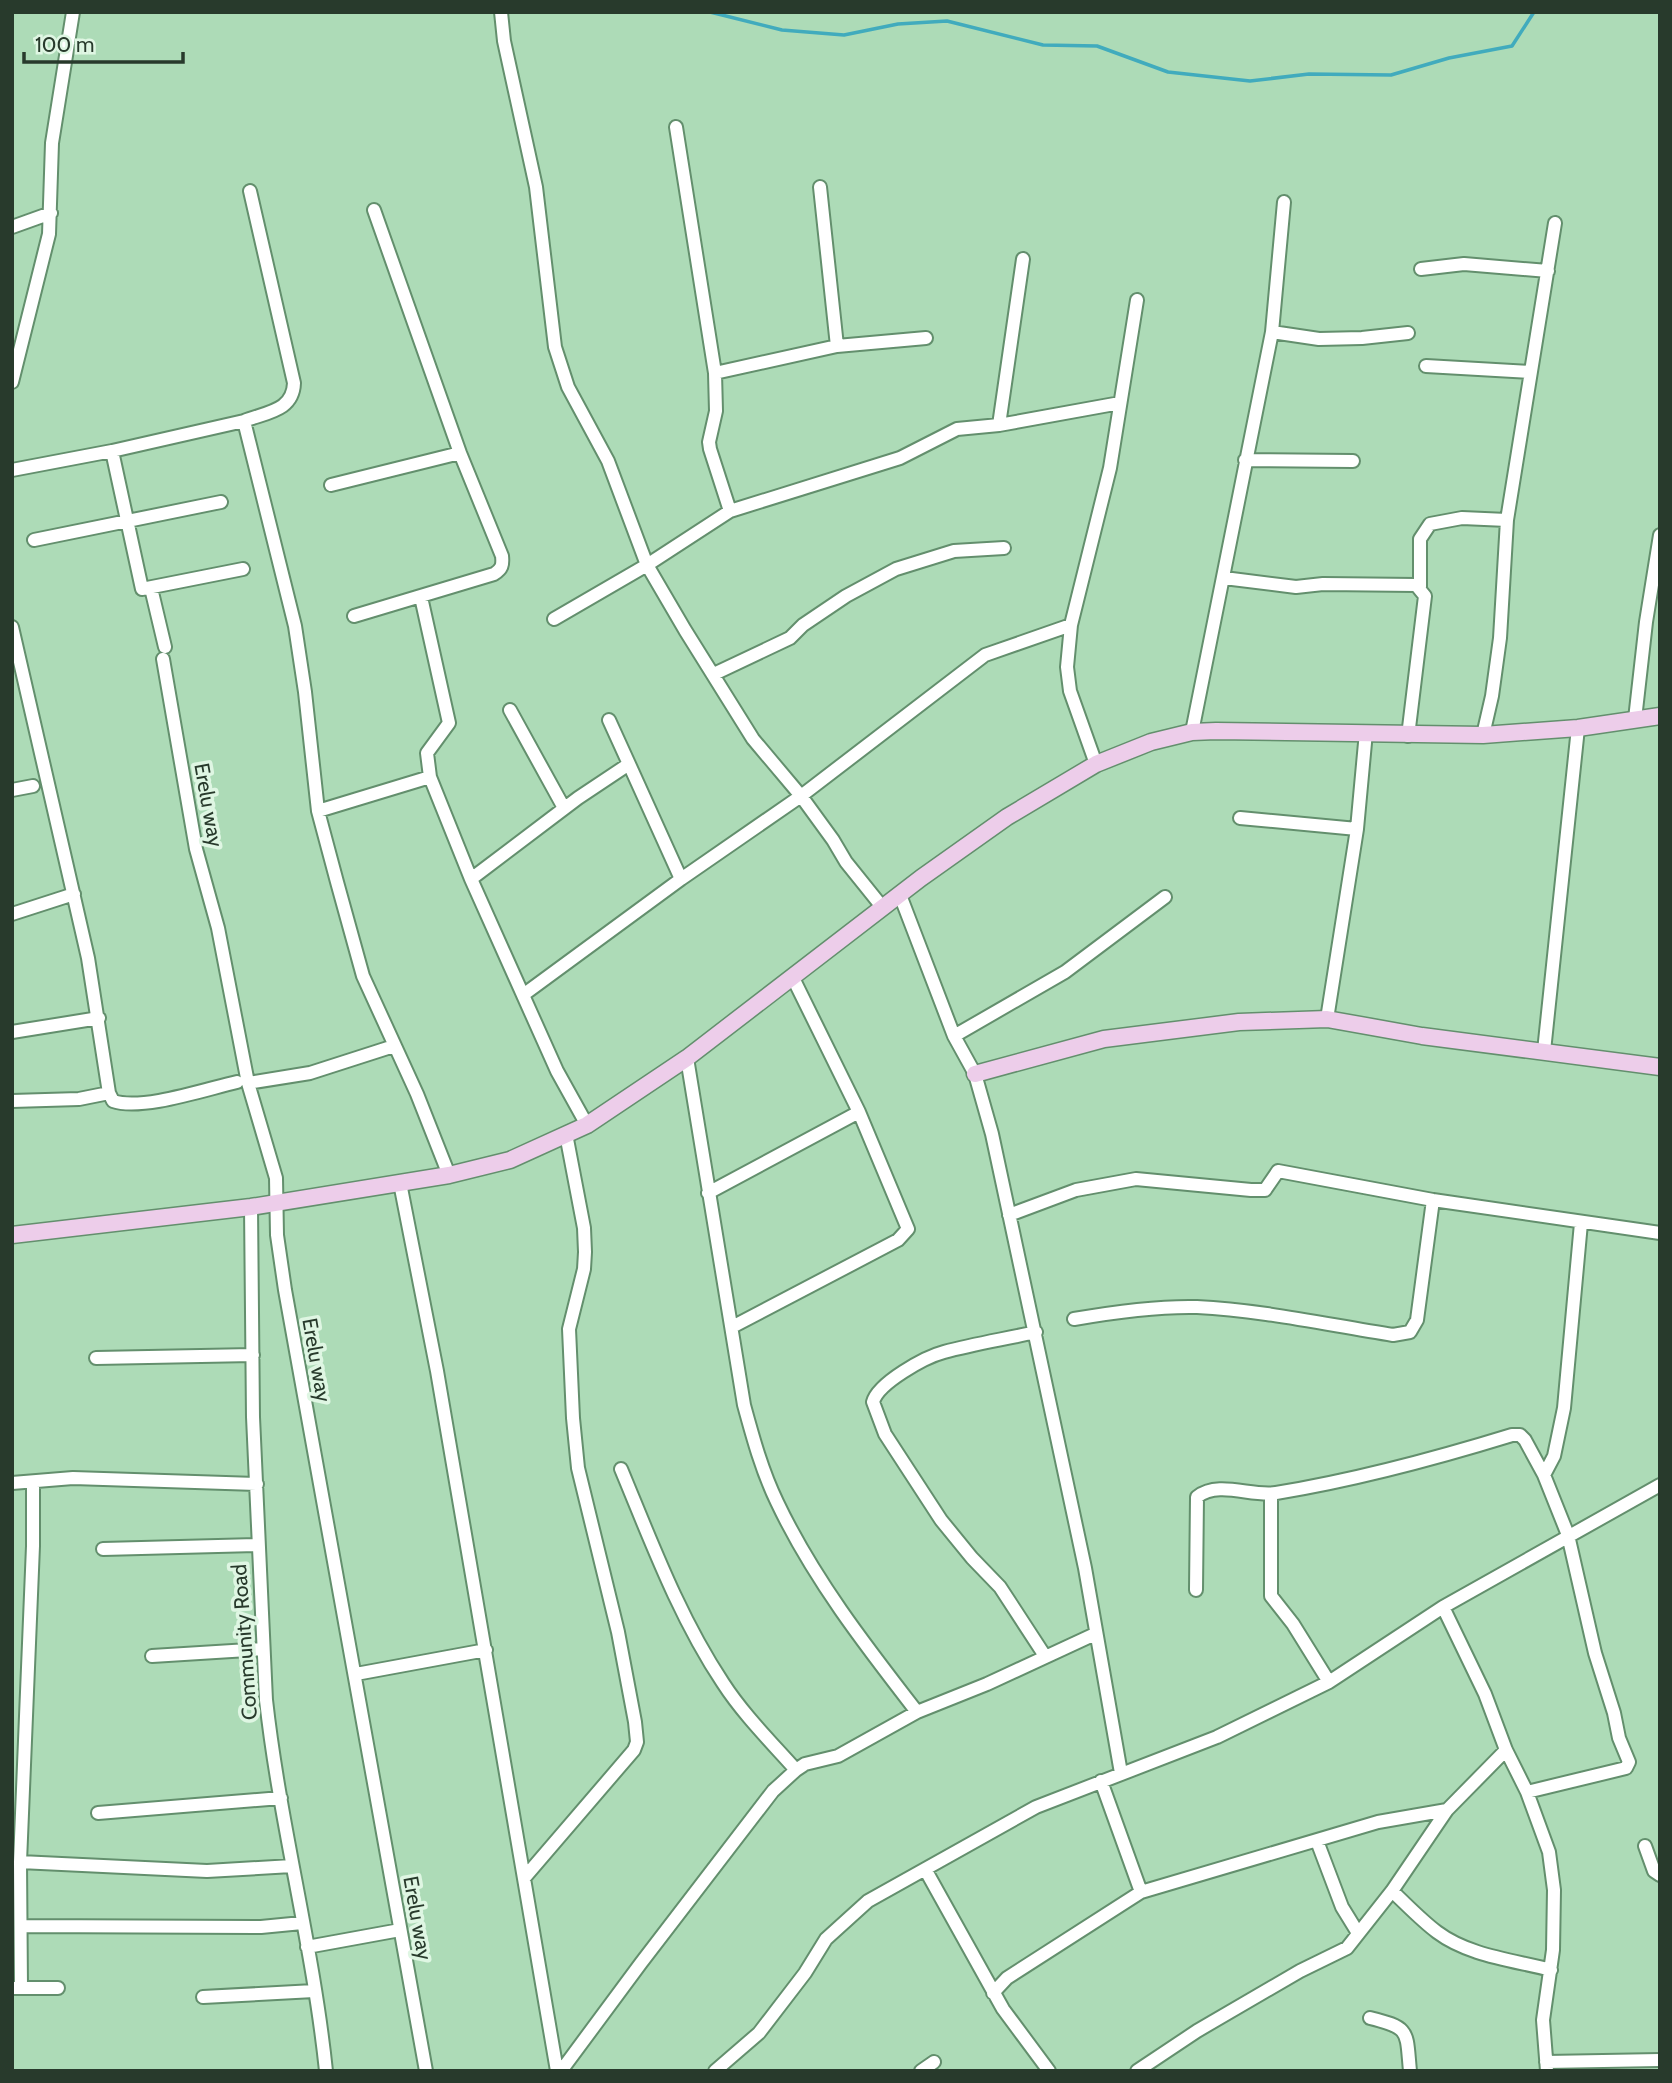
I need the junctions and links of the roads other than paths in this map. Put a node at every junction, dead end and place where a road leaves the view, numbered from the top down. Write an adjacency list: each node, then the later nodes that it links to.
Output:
1 (73, 12): 8 (street)
2 (501, 12): 39 (street)
3 (676, 127): 21 (street)
4 (820, 187): 18 (street)
5 (250, 191): 24 (street)
6 (1284, 202): 15 (street)
7 (373, 210): 27 (street)
8 (51, 213): 10 (street); 22 (street)
9 (1555, 223): 13 (street)
10 (12, 227)
11 (1023, 259): 25 (street)
12 (1421, 269): 13 (street)
13 (1548, 271): 20 (street)
14 (1138, 300): 23 (street)
15 (1272, 331): 16 (street); 28 (street)
16 (1408, 333)
17 (926, 338): 18 (street)
18 (837, 346): 21 (street)
19 (1426, 366): 20 (street)
20 (1531, 372): 34 (street)
21 (715, 373): 33 (street)
22 (12, 382)
23 (1119, 403): 25 (street); 47 (street)
24 (244, 421): 26 (street); 67 (street)
25 (999, 425): 33 (street)
26 (112, 451): 30 (street); 35 (street)
27 (460, 453): 31 (street); 44 (street)
28 (1245, 460): 29 (street); 41 (street)
29 (1353, 461)
30 (12, 470)
31 (331, 485)
32 (221, 502): 35 (street)
33 (730, 511): 39 (street)
34 (1507, 520): 42 (street); 58 (street)
35 (126, 522): 37 (street); 43 (street)
36 (1660, 535): 53 (street)
37 (34, 540)
38 (1004, 548): 50 (street)
39 (647, 565): 46 (street); 50 (street)
40 (243, 569): 43 (street)
41 (1224, 578): 42 (street); 56 (street)
42 (1420, 587): 59 (street)
43 (152, 588): 88 (street, Erelu way)
44 (421, 597): 45 (street); 62 (street)
45 (354, 616)
46 (554, 619)
47 (1071, 625): 61 (street); 65 (street)
48 (12, 626): 49 (street)
49 (16, 659): 72 (street)
50 (714, 674): 65 (street)
51 (510, 710): 66 (street)
52 (1660, 716): 53 (street)
53 (1635, 719): 55 (street)
54 (609, 720): 60 (street)
55 (1578, 728): 58 (street); 84 (street)
56 (1192, 732): 57 (street); 61 (street)
57 (1366, 732): 59 (street); 69 (street)
58 (1483, 735): 59 (street)
59 (1408, 736)
60 (629, 764): 66 (street); 71 (street)
61 (1096, 764): 73 (street)
62 (430, 777): 67 (street); 70 (street)
63 (33, 786): 64 (street)
64 (12, 790)
65 (801, 796): 71 (street); 75 (street)
66 (565, 808): 70 (street)
67 (318, 811): 83 (street)
68 (1240, 818): 69 (street)
69 (1357, 829): 80 (street)
70 (471, 878): 78 (street)
71 (681, 879): 78 (street)
72 (74, 894): 76 (street); 79 (street)
73 (900, 894): 75 (street); 82 (street)
74 (1165, 897): 82 (street)
75 (883, 908): 77 (street)
76 (12, 914)
77 (793, 978): 85 (street); 91 (street)
78 (523, 995): 92 (street)
79 (99, 1018): 81 (street); 89 (street)
80 (1327, 1018): 84 (street); 87 (street)
81 (12, 1032)
82 (954, 1036): 87 (street)
83 (394, 1046): 88 (street); 94 (street)
84 (1544, 1051): 86 (street)
85 (687, 1058): 92 (street); 96 (street)
86 (1660, 1066)
87 (975, 1074): 100 (street)
88 (242, 1083): 89 (street); 98 (street, Erelu way)
89 (109, 1093): 90 (street)
90 (12, 1101)
91 (859, 1112): 96 (street); 105 (street)
92 (587, 1125): 93 (street)
93 (566, 1134): 94 (street); 143 (street)
94 (449, 1175): 95 (street)
95 (400, 1183): 98 (street); 123 (street)
96 (708, 1193): 105 (street)
97 (1433, 1200): 100 (street); 101 (street); 104 (street)
98 (275, 1202): 99 (street); 126 (street, Erelu way)
99 (251, 1206): 103 (street); 107 (street, Community Road)
100 (1009, 1215): 106 (street)
101 (1581, 1223): 102 (street); 110 (street)
102 (1660, 1233)
103 (12, 1235)
104 (1074, 1319)
105 (732, 1327): 128 (street)
106 (1036, 1332): 121 (street); 125 (street)
107 (253, 1355): 108 (street); 113 (street, Community Road)
108 (96, 1358)
109 (621, 1469): 130 (street)
110 (1544, 1475): 115 (street); 116 (street)
111 (33, 1482): 112 (street); 113 (street); 139 (street)
112 (12, 1483)
113 (257, 1483): 117 (street, Community Road)
114 (1659, 1488): 116 (street)
115 (1272, 1494): 119 (street); 127 (street)
116 (1568, 1535): 120 (street); 133 (street)
117 (257, 1545): 118 (street); 122 (street, Community Road)
118 (103, 1549)
119 (1196, 1590)
120 (1443, 1607): 127 (street); 129 (street)
121 (1095, 1634): 125 (street); 131 (street)
122 (263, 1649): 124 (street); 134 (street, Community Road)
123 (486, 1650): 126 (street); 143 (street)
124 (152, 1656)
125 (1045, 1656): 128 (street)
126 (356, 1674): 148 (street, Erelu way)
127 (1329, 1682): 131 (street)
128 (917, 1712): 130 (street)
129 (1506, 1750): 133 (street); 135 (street)
130 (796, 1770): 163 (street)
131 (1121, 1773): 132 (street)
132 (1101, 1781): 141 (street); 145 (street)
133 (1527, 1792): 151 (street)
134 (281, 1798): 136 (street); 140 (street, Community Road)
135 (1447, 1810): 137 (street); 144 (street)
136 (98, 1813)
137 (1317, 1841): 145 (street); 149 (street)
138 (1645, 1846): 142 (street)
139 (20, 1862): 140 (street); 147 (street)
140 (292, 1866): 146 (street, Community Road)
141 (925, 1869): 155 (street); 164 (street)
142 (1660, 1875)
143 (525, 1877): 163 (street)
144 (1392, 1891): 149 (street); 151 (street)
145 (1141, 1892): 155 (street)
146 (302, 1923): 147 (street); 150 (street, Community Road)
147 (21, 1926): 152 (street)
148 (400, 1930): 150 (street); 162 (street, Erelu way)
149 (1358, 1933): 167 (street)
150 (307, 1947): 154 (street, Community Road)
151 (1551, 1970): 160 (street)
152 (16, 1987): 153 (street)
153 (58, 1987)
154 (314, 1991): 156 (street); 161 (street, Community Road)
155 (993, 1993): 166 (street)
156 (203, 1997)
157 (1370, 2018): 168 (street)
158 (1660, 2060): 160 (street)
159 (934, 2062): 165 (street)
160 (1547, 2066)
161 (326, 2071)
162 (426, 2071)
163 (559, 2071)
164 (715, 2071)
165 (921, 2071)
166 (1049, 2071)
167 (1137, 2071)
168 (1410, 2071)

